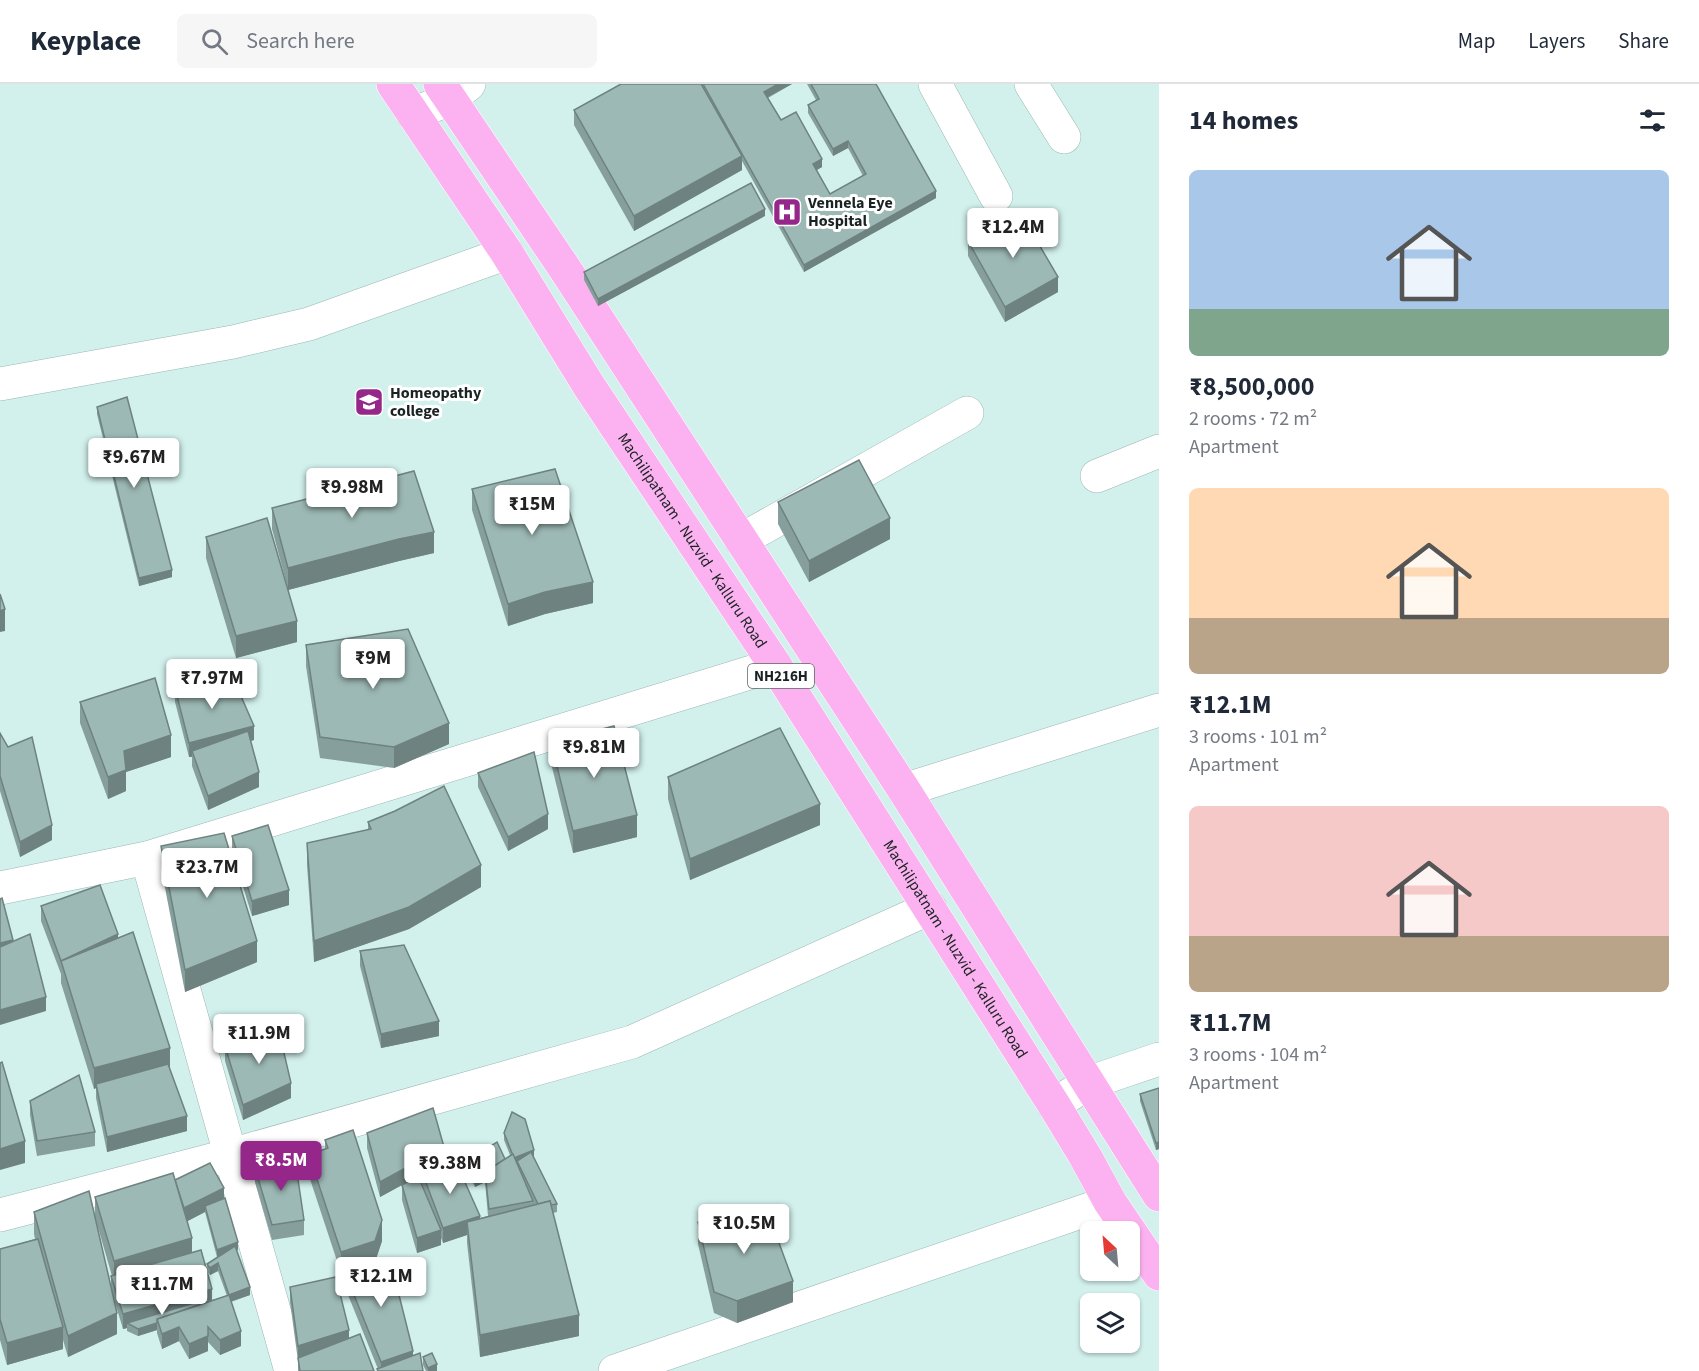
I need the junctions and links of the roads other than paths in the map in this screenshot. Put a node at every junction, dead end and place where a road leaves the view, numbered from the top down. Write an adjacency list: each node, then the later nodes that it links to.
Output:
1 (393, 84): 5 (highway, Machilipatnam - Nuzvid - Kalluru Road / NH216H)
2 (935, 84): 7 (street)
3 (1031, 84): 6 (street)
4 (453, 89): 5 (street); 13 (highway, NH216H)
5 (413, 114): 8 (highway, Machilipatnam - Nuzvid - Kalluru Road / NH216H)
6 (1064, 137)
7 (996, 196)
8 (507, 253): 9 (street); 14 (highway, Machilipatnam - Nuzvid - Kalluru Road / NH216H)
9 (0, 384)
10 (967, 413): 13 (street)
11 (1159, 451): 12 (street)
12 (1097, 476)
13 (741, 540): 16 (highway, NH216H)
14 (775, 665): 17 (street); 19 (highway, Machilipatnam - Nuzvid - Kalluru Road / NH216H)
15 (1159, 710): 16 (street)
16 (904, 790): 21 (highway, NH216H)
17 (147, 858): 18 (street); 23 (street)
18 (0, 888)
19 (930, 908): 22 (highway, Machilipatnam - Nuzvid - Kalluru Road / NH216H); 23 (street)
20 (1159, 1059): 21 (street)
21 (1088, 1083): 22 (street); 24 (highway, NH216H)
22 (1054, 1105): 25 (highway, Machilipatnam - Nuzvid - Kalluru Road / NH216H)
23 (231, 1155): 26 (street); 28 (street)
24 (1156, 1186)
25 (1110, 1202): 27 (highway, Machilipatnam - Nuzvid - Kalluru Road / NH216H); 29 (street)
26 (0, 1215)
27 (1159, 1274)
28 (291, 1371)
29 (615, 1371)

